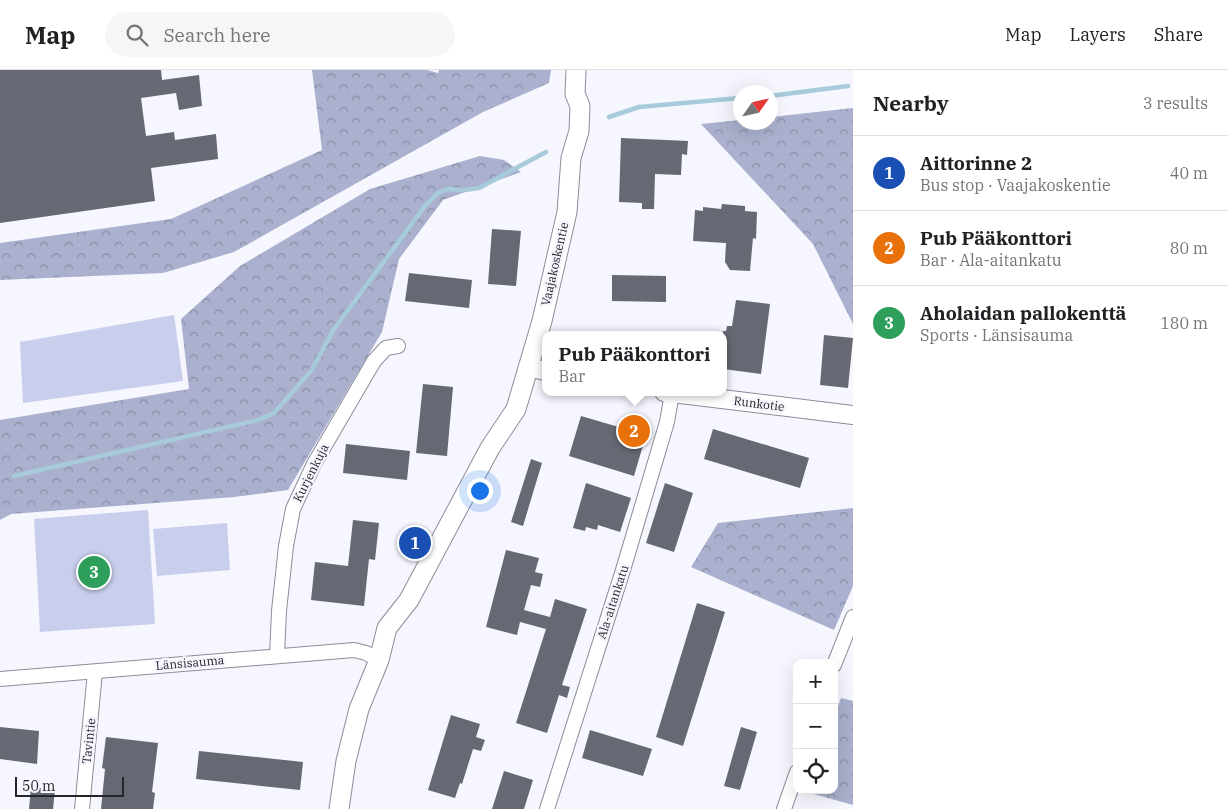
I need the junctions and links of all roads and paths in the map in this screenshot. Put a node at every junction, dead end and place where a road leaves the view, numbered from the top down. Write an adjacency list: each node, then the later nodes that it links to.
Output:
1 (576, 70): 3 (main road, Vaajakoskentie)
2 (398, 346): 8 (street, Kurjenkuja)
3 (537, 369): 10 (main road, Vaajakoskentie)
4 (668, 396): 16 (street, Ala-aitankatu)
5 (693, 396): 6 (street, Runkotie)
6 (853, 415)
7 (853, 617): 9 (street)
8 (277, 655): 10 (street, Länsisauma); 11 (street, Länsisauma)
9 (836, 659)
10 (379, 660): 15 (main road, Vaajakoskentie)
11 (96, 672): 12 (street, Länsisauma); 14 (street, Tavintie)
12 (0, 679)
13 (793, 783): 17 (street)
14 (82, 809)
15 (339, 809)
16 (547, 809)
17 (784, 809)

